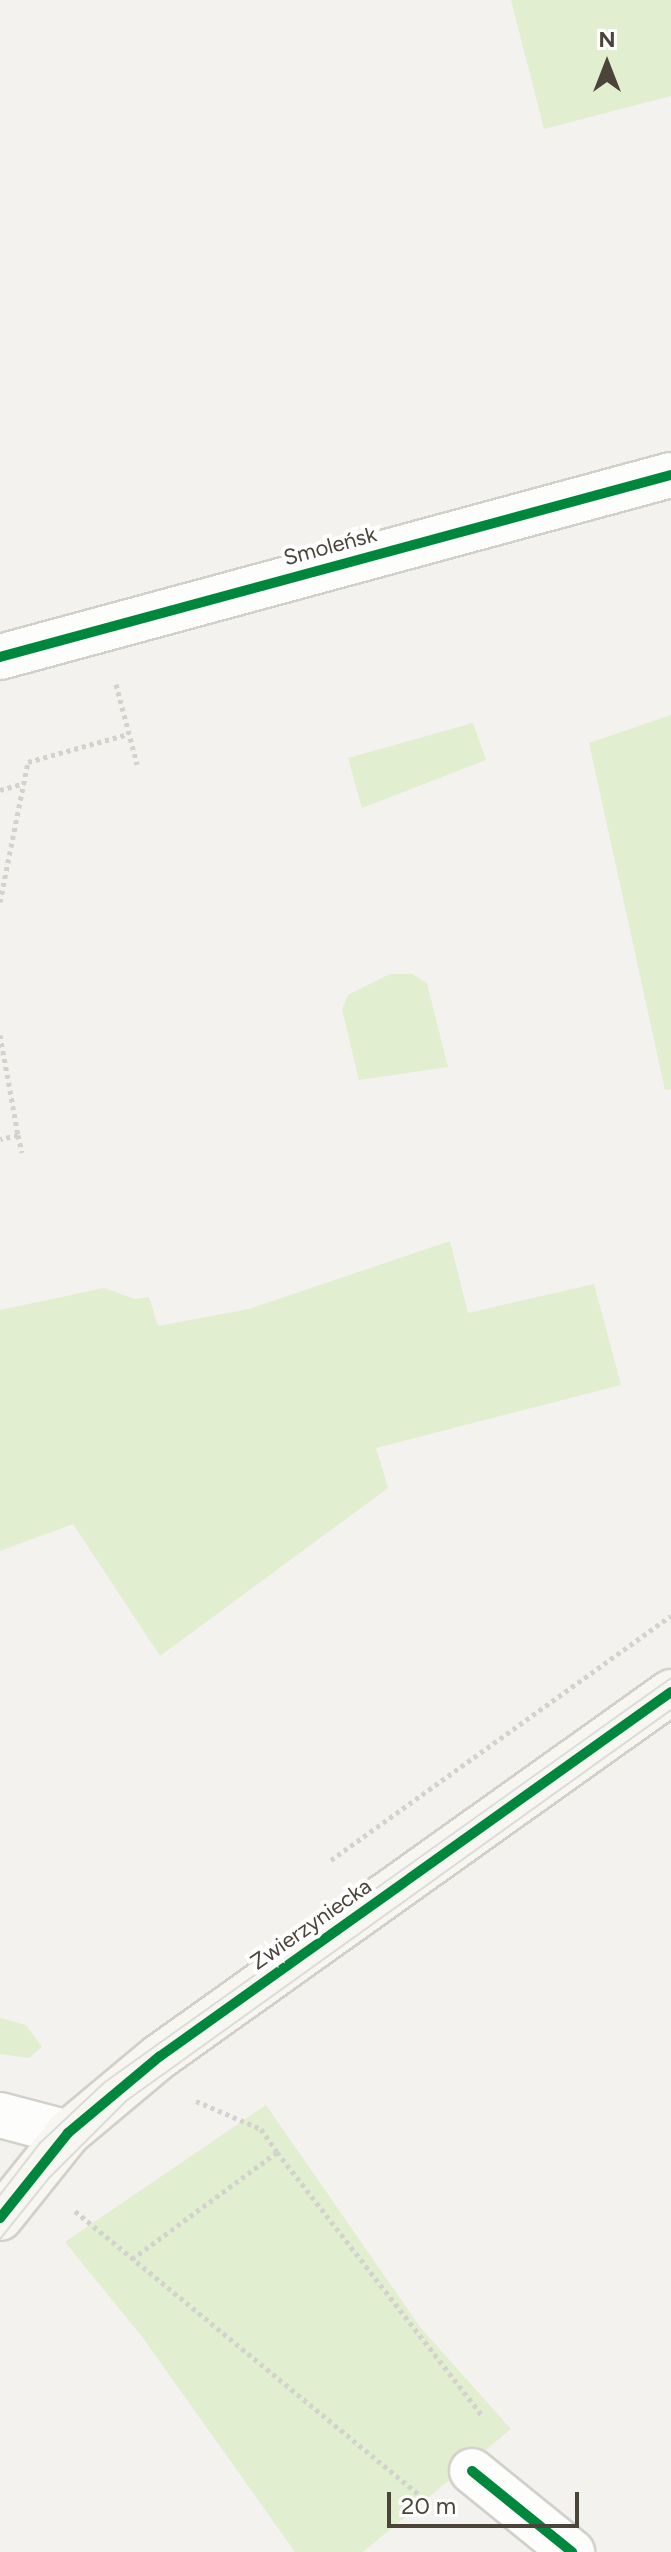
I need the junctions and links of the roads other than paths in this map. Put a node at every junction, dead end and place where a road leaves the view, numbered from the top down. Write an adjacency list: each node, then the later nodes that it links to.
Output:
1 (671, 475): 2 (street, Smoleńsk)
2 (0, 657)
3 (671, 1692): 5 (street, Zwierzyniecka)
4 (0, 2115): 5 (street)
5 (68, 2133): 6 (street, Zwierzyniecka)
6 (0, 2218)
7 (472, 2471): 8 (street)
8 (572, 2552)

